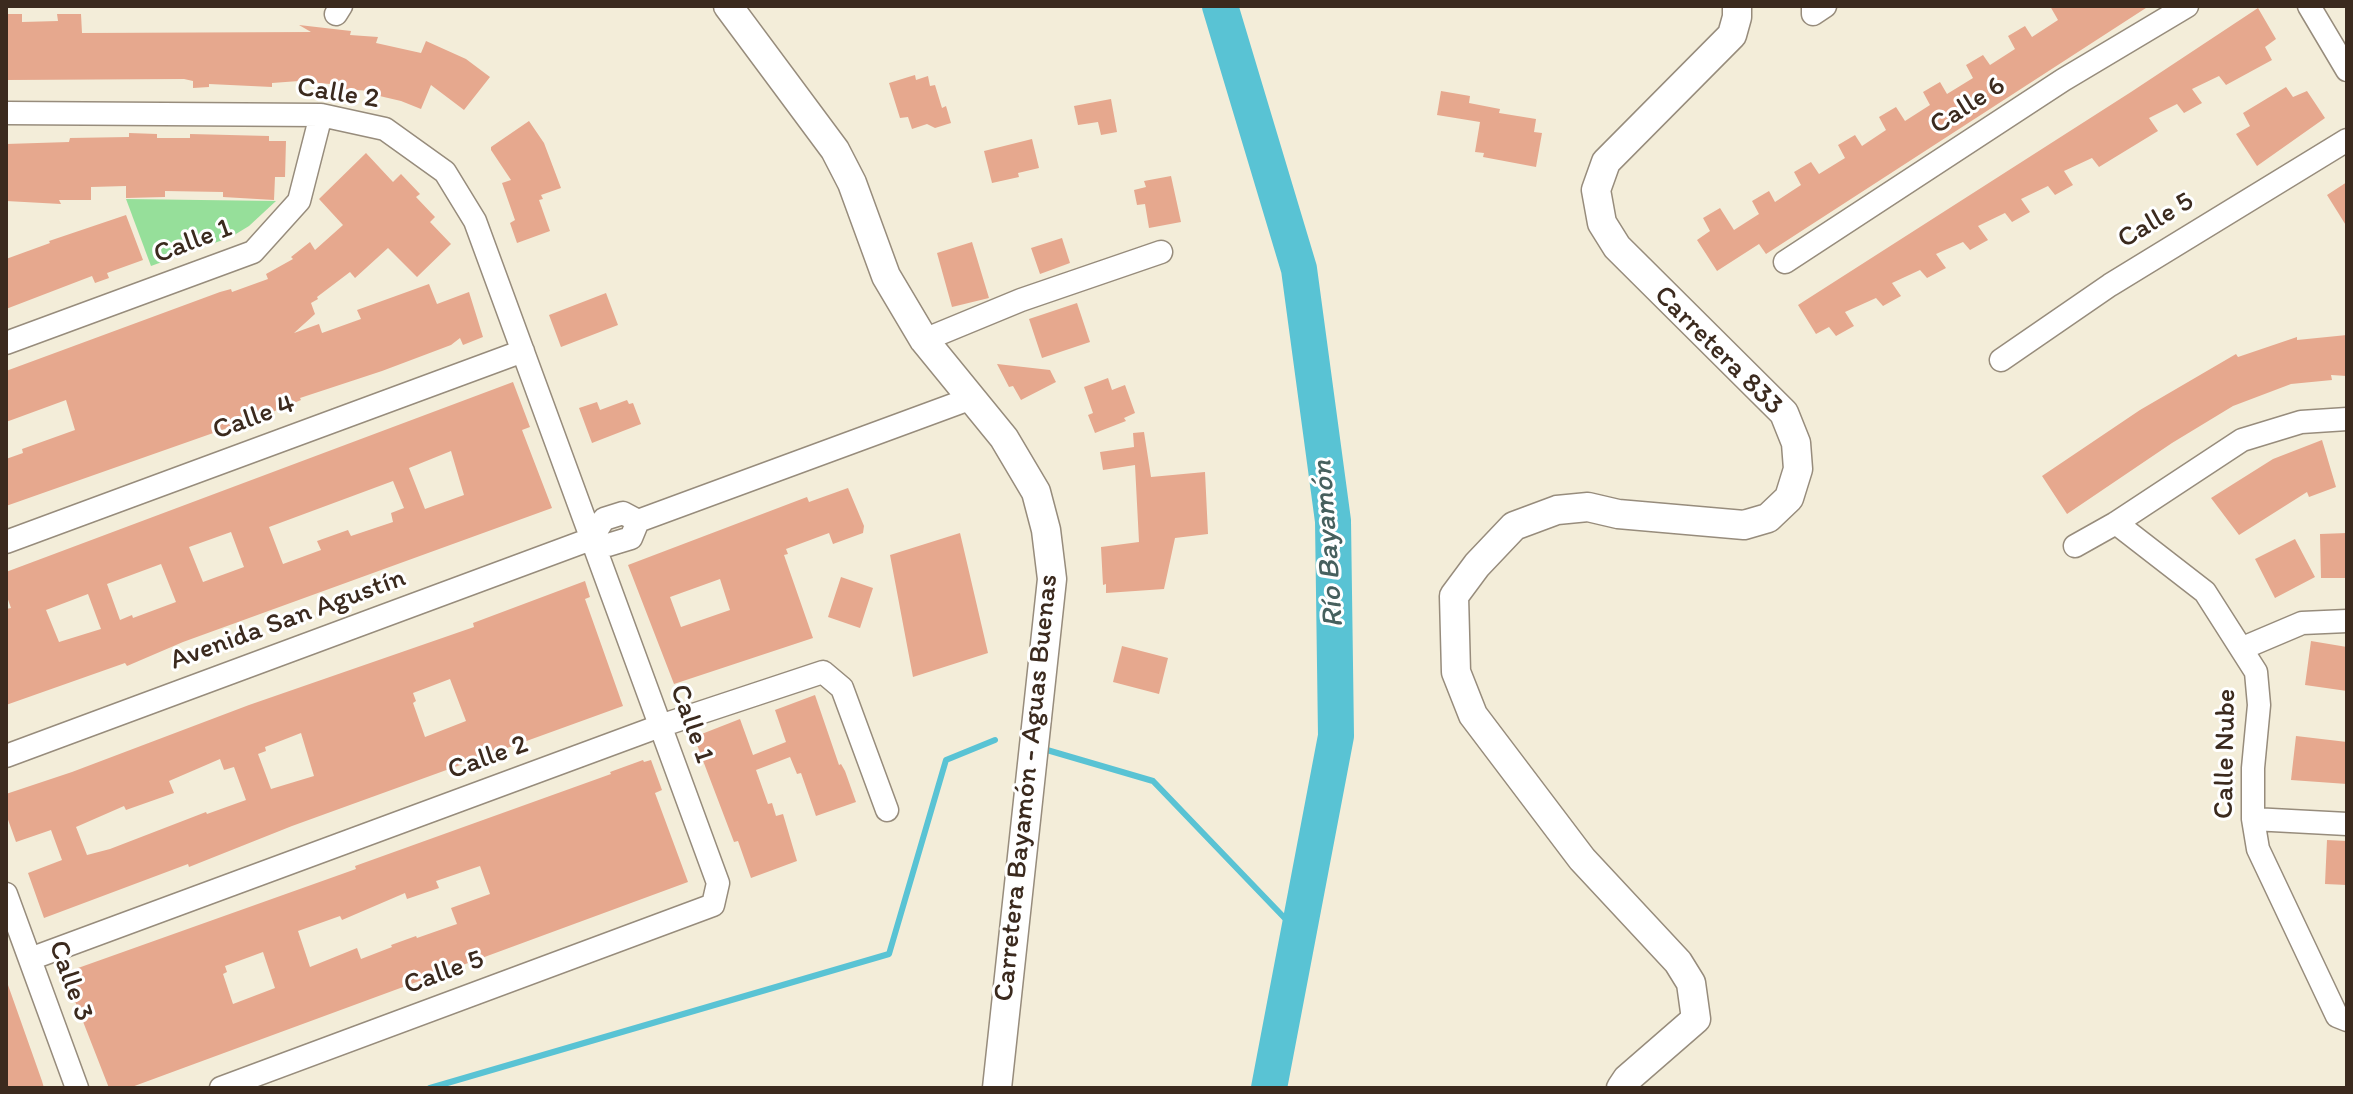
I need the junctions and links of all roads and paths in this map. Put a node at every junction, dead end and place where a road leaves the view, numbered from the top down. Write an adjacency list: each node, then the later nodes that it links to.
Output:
1 (728, 6): 11 (street, Carretera Bayamón - Aguas Buenas)
2 (1737, 6): 35 (street, Carretera 833)
3 (2187, 6): 10 (street, Calle 6)
4 (2309, 6): 5 (street)
5 (2347, 70)
6 (6, 113): 7 (street, Calle 2)
7 (321, 115): 12 (street, Calle 1); 13 (street, Calle 2)
8 (2347, 140): 14 (street, Calle 5)
9 (1161, 252): 11 (street)
10 (1785, 262)
11 (924, 340): 15 (street, Carretera Bayamón - Aguas Buenas)
12 (6, 343)
13 (523, 351): 18 (street, Calle 2); 19 (street, Calle 4)
14 (2001, 360)
15 (972, 398): 18 (street, Avenida San Agustín); 34 (street, Carretera Bayamón - Aguas Buenas)
16 (2347, 419): 17 (street)
17 (2116, 523): 20 (street); 22 (street, Calle Nube)
18 (591, 539): 23 (street, Calle 1); 24 (street, Avenida San Agustín)
19 (6, 542)
20 (2075, 546)
21 (2347, 621): 22 (street)
22 (2243, 648): 26 (street, Calle Nube)
23 (660, 726): 25 (street, Calle 2); 29 (street, Calle 1); 30 (street, Calle 2)
24 (6, 756)
25 (887, 810)
26 (2253, 819): 27 (street); 31 (street, Calle Nube)
27 (2347, 824)
28 (6, 894): 30 (street, Calle 3)
29 (688, 914): 33 (street, Calle 5)
30 (30, 959): 32 (street, Calle 3)
31 (2347, 1020)
32 (77, 1088)
33 (221, 1088)
34 (997, 1088)
35 (1621, 1088)

